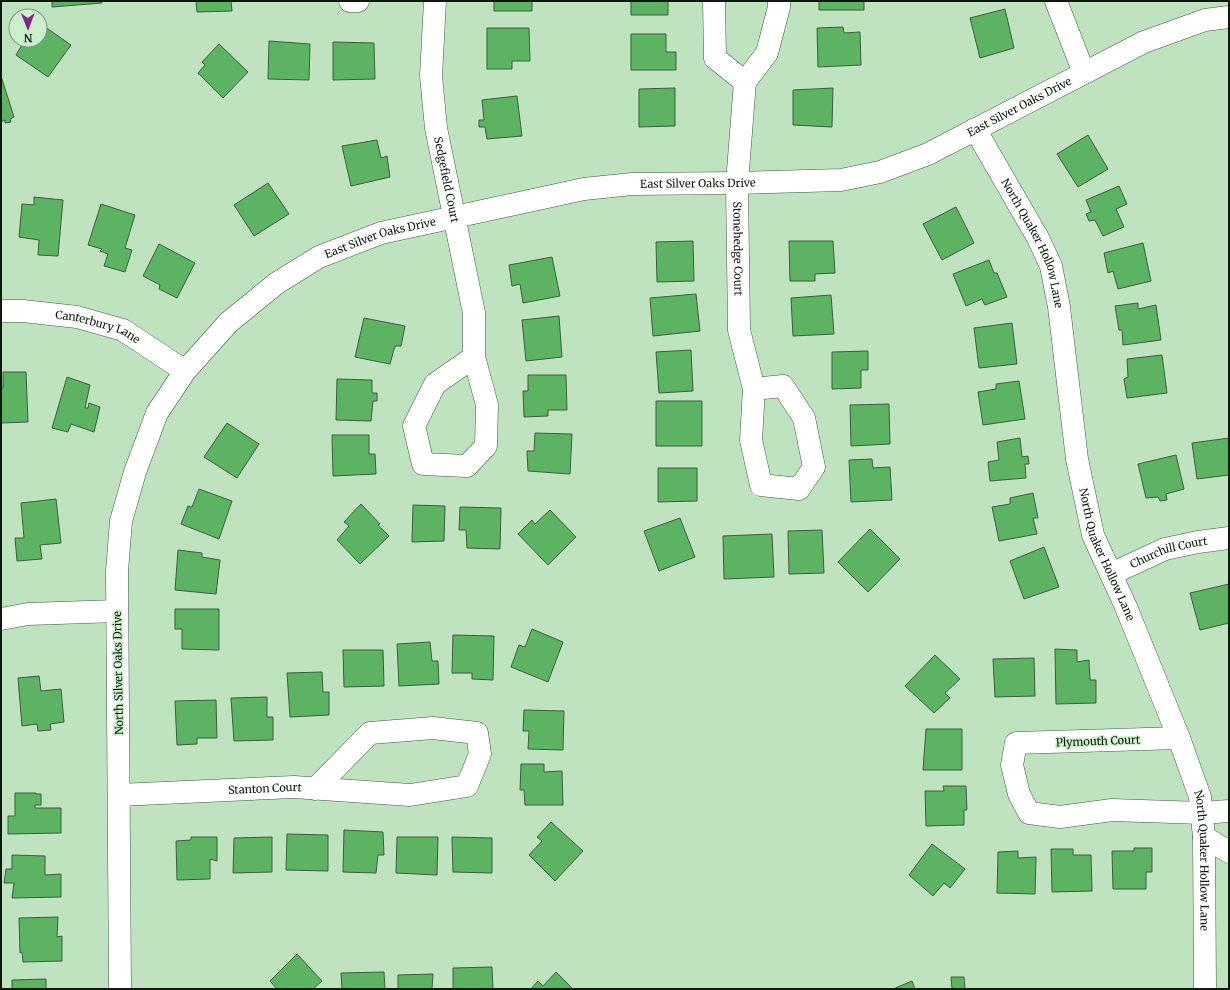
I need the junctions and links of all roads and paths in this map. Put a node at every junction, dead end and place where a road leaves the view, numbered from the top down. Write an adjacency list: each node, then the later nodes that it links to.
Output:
1 (350, 1): 2 (street)
2 (354, 1): 3 (street)
3 (358, 1)
4 (436, 1): 13 (street, Sedgefield Court)
5 (714, 1): 10 (street)
6 (779, 1): 10 (street)
7 (1056, 1): 9 (street)
8 (1229, 16): 9 (street, East Silver Oaks Drive)
9 (1084, 73): 11 (street, East Silver Oaks Drive)
10 (745, 82): 12 (street, Stonehedge Court)
11 (975, 129): 12 (street, East Silver Oaks Drive); 19 (street, North Quaker Hollow Lane)
12 (737, 183): 13 (street, East Silver Oaks Drive); 17 (street, Stonehedge Court)
13 (454, 217): 15 (street, Sedgefield Court); 16 (street, East Silver Oaks Drive)
14 (1, 311): 16 (street, Canterbury Lane)
15 (474, 357): 15 (street, Sedgefield Court)
16 (185, 371): 20 (street, North Silver Oaks Drive)
17 (754, 389): 17 (street, Stonehedge Court)
18 (1229, 538): 19 (street, Churchill Court)
19 (1111, 574): 22 (street, North Quaker Hollow Lane)
20 (117, 611): 21 (street); 24 (street, North Silver Oaks Drive)
21 (1, 619)
22 (1179, 738): 26 (street, North Quaker Hollow Lane); 26 (street, Plymouth Court)
23 (315, 789): 23 (street, Stanton Court); 24 (street, Stanton Court)
24 (119, 795): 29 (street, North Silver Oaks Drive)
25 (1229, 811): 26 (street)
26 (1202, 813): 27 (street, North Quaker Hollow Lane)
27 (1204, 837): 28 (street); 30 (street, North Quaker Hollow Lane)
28 (1229, 852)
29 (120, 989)
30 (1205, 989)

